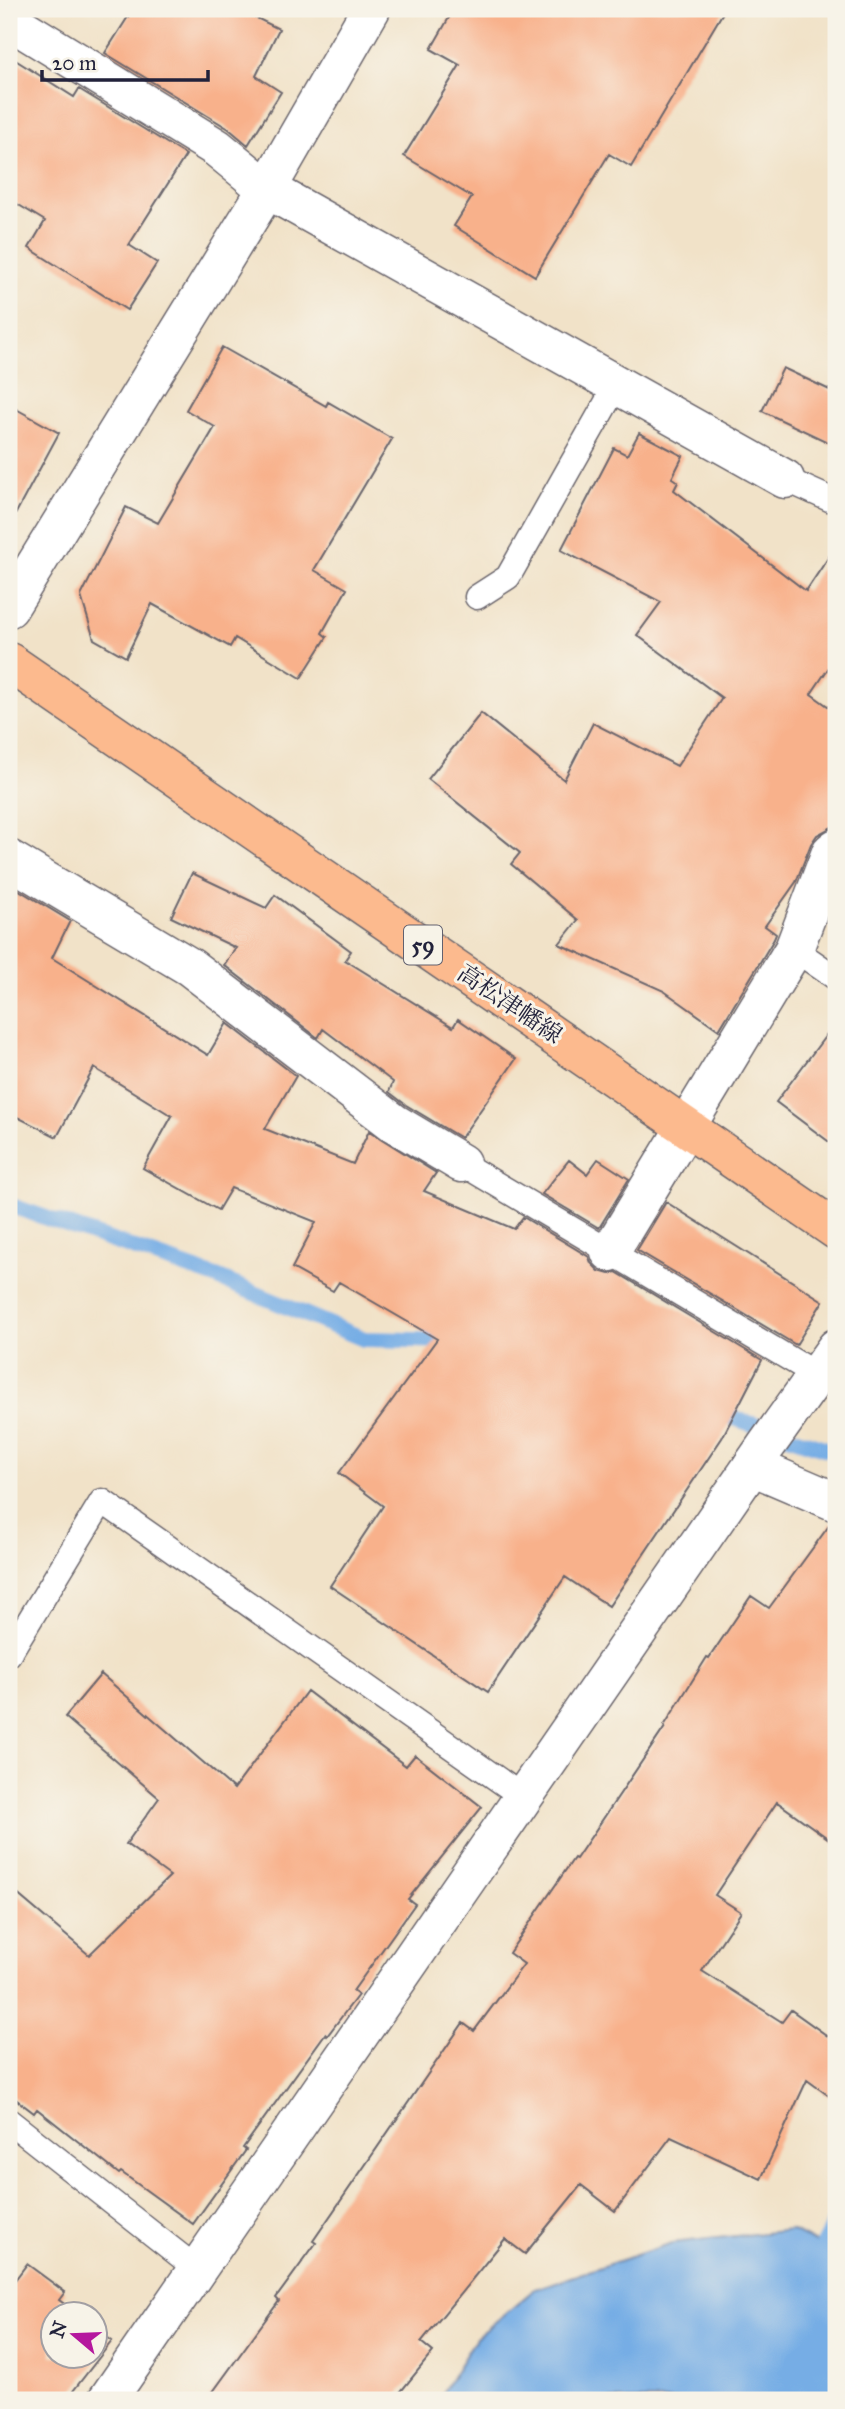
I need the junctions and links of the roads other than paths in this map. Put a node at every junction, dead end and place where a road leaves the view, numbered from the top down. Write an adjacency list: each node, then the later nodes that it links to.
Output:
1 (370, 9): 3 (street)
2 (9, 20): 3 (street)
3 (267, 189): 4 (street); 8 (street)
4 (617, 384): 5 (street); 7 (lane)
5 (785, 479): 6 (lane)
6 (836, 502)
7 (477, 597)
8 (9, 608)
9 (9, 662): 14 (main road, 高松津幡線 / 59)
10 (836, 848): 12 (street)
11 (9, 859): 15 (street)
12 (794, 949): 13 (lane); 14 (street)
13 (836, 978)
14 (686, 1125): 16 (main road, 高松津幡線 / 59); 17 (street)
15 (461, 1163): 17 (lane)
16 (836, 1230)
17 (610, 1252): 18 (lane)
18 (826, 1361): 19 (street)
19 (759, 1456): 20 (street); 22 (street)
20 (836, 1502)
21 (9, 1654): 22 (lane)
22 (523, 1797): 24 (street)
23 (9, 2121): 24 (lane)
24 (197, 2269): 25 (street)
25 (107, 2400)

